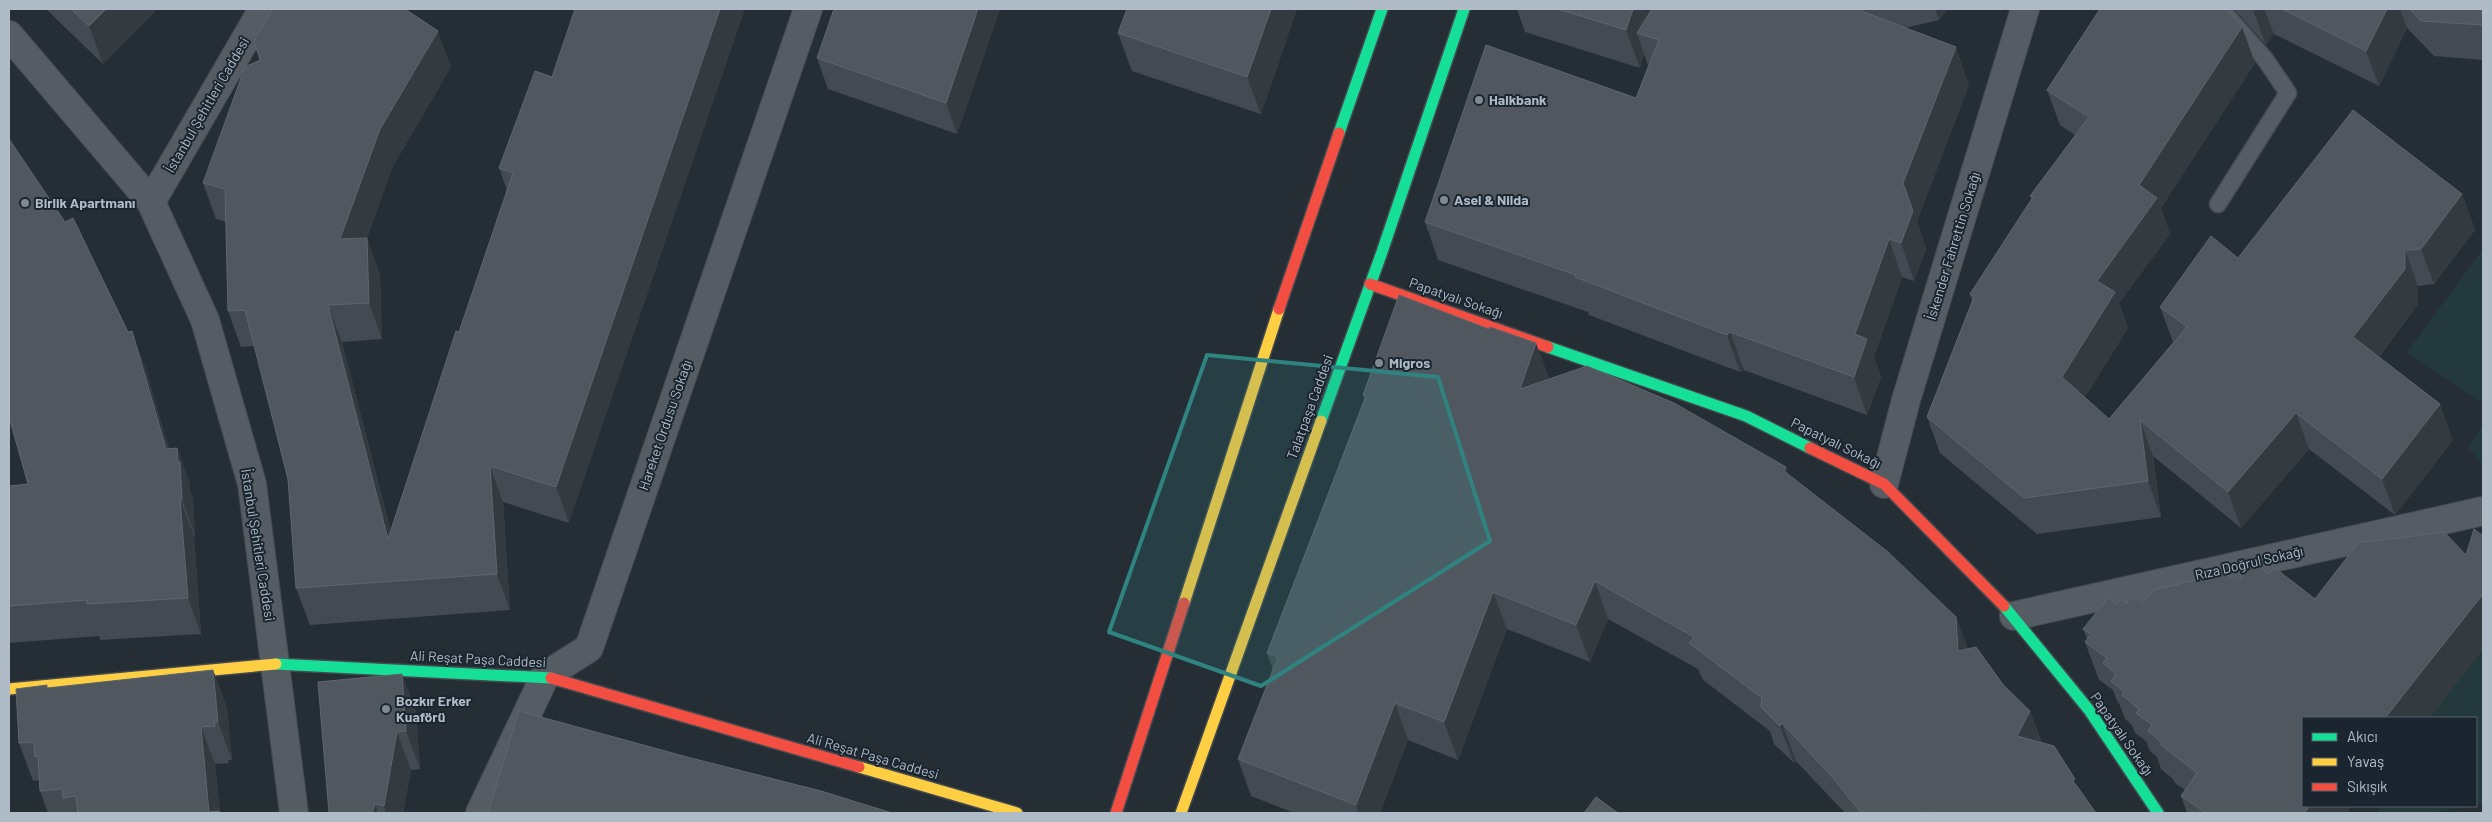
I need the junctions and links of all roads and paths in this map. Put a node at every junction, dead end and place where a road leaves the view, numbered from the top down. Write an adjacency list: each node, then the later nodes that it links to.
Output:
1 (262, 9): 8 (street, İstanbul Şehitleri Caddesi)
2 (808, 9): 15 (street, Hareket Ordusu Sokağı)
3 (1382, 9): 20 (street)
4 (1464, 9): 10 (street, Talatpaşa Caddesi)
5 (2025, 9): 11 (street, İskender Fahrettin Sokağı)
6 (2221, 9): 9 (lane)
7 (9, 35): 8 (street, İstanbul Şehitleri Caddesi)
8 (152, 202): 14 (street, İstanbul Şehitleri Caddesi)
9 (2218, 204)
10 (1370, 284): 11 (street, Papatyalı Sokağı); 21 (street, Talatpaşa Caddesi)
11 (1884, 484): 13 (street, Papatyalı Sokağı)
12 (2483, 511): 13 (street, Rıza Doğrul Sokağı)
13 (2014, 616): 22 (street, Papatyalı Sokağı)
14 (276, 664): 15 (street, Ali Reşat Paşa Caddesi); 16 (street, Ali Reşat Paşa Caddesi); 17 (street, İstanbul Şehitleri Caddesi)
15 (545, 676): 18 (street); 19 (street, Ali Reşat Paşa Caddesi)
16 (9, 689)
17 (294, 813)
18 (480, 813)
19 (1017, 813)
20 (1116, 813)
21 (1181, 813)
22 (2158, 813)

